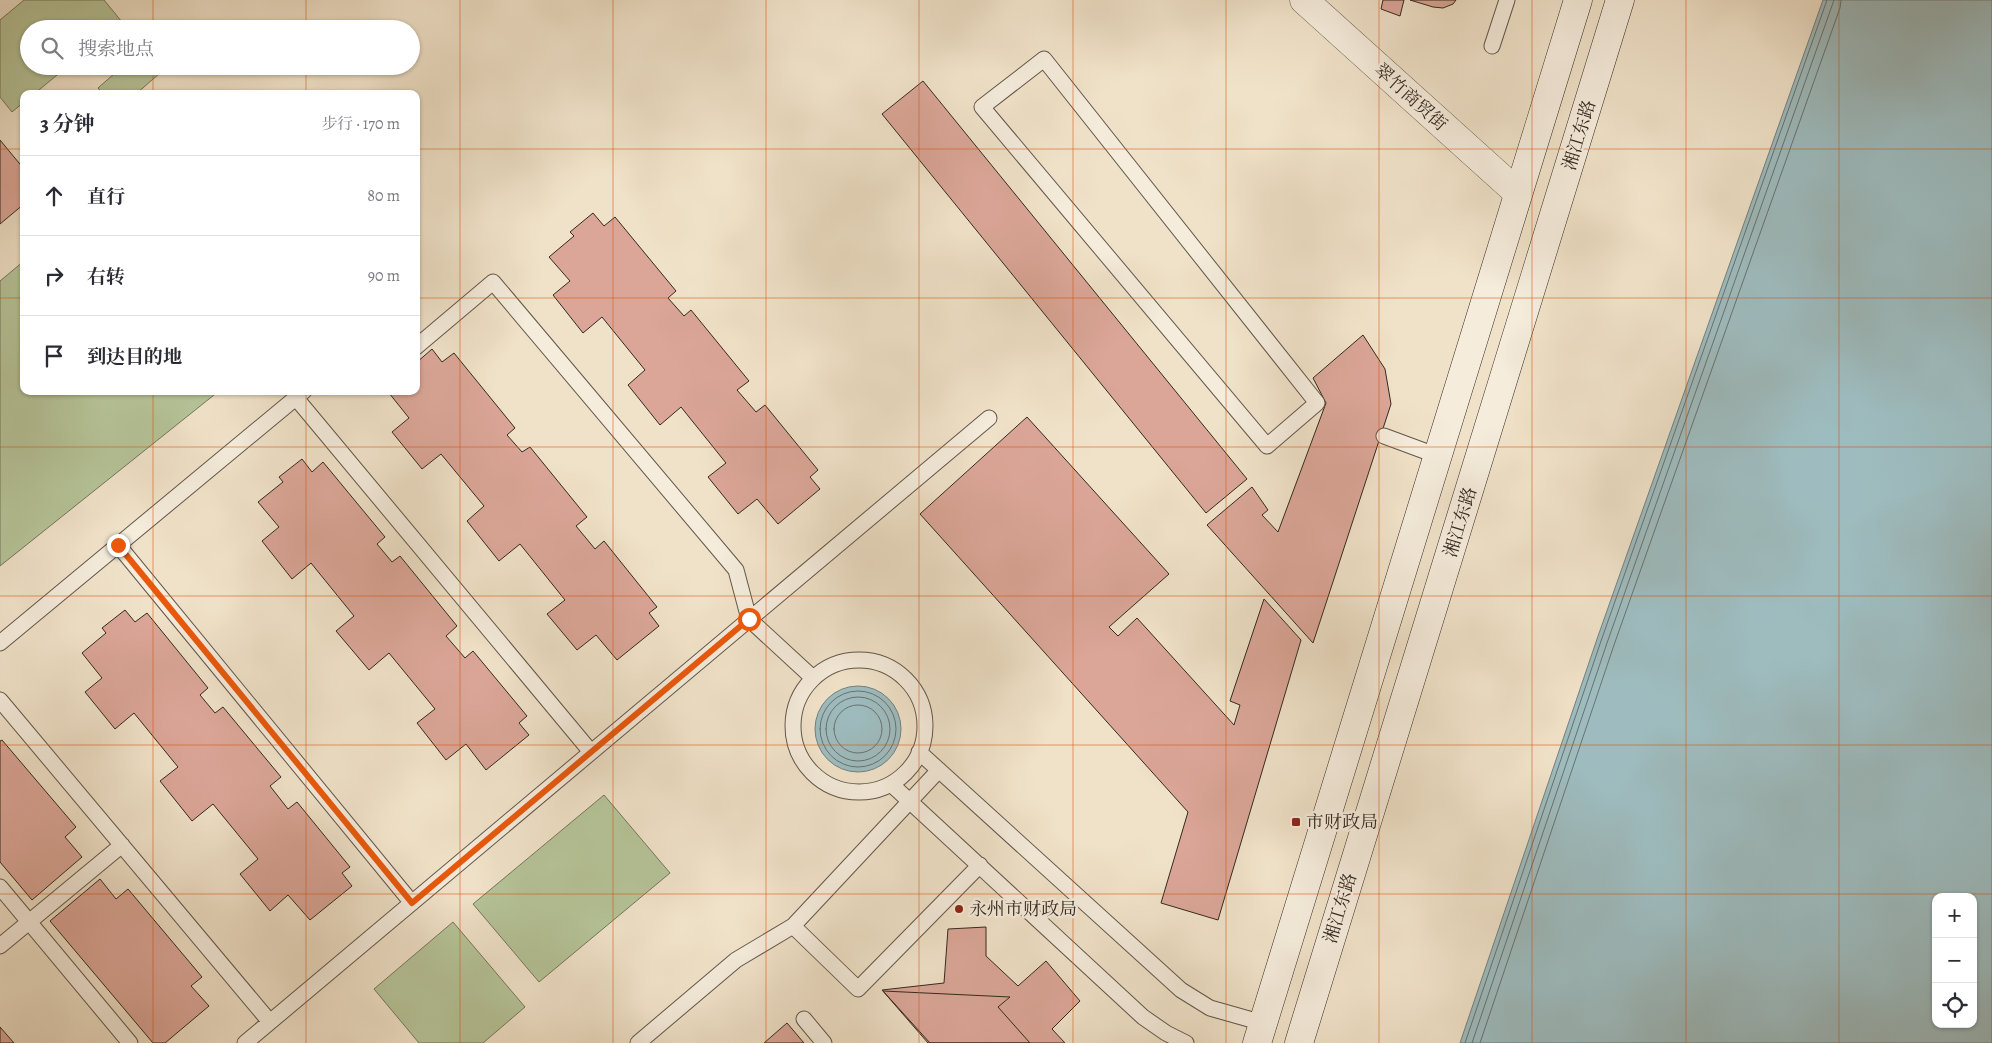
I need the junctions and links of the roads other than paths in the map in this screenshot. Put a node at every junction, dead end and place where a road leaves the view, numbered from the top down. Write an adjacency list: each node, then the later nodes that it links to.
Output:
1 (1304, 0): 6 (main road, 翠竹商贸街)
2 (1507, 0): 5 (lane)
3 (1578, 0): 6 (main road)
4 (1620, 0): 38 (main road, 湘江东路)
5 (1492, 46)
6 (1518, 193): 12 (main road)
7 (420, 344): 14 (lane)
8 (300, 395): 13 (lane); 18 (lane)
9 (1317, 403): 9 (lane)
10 (989, 418): 14 (lane)
11 (1384, 436): 12 (lane)
12 (1438, 456): 32 (main road)
13 (118, 545): 15 (lane); 26 (lane)
14 (749, 619): 16 (lane); 18 (lane)
15 (0, 643)
16 (813, 678): 19 (lane); 21 (lane)
17 (0, 700): 23 (lane)
18 (591, 752): 26 (lane)
19 (919, 752): 20 (lane); 21 (lane)
20 (939, 770): 22 (lane); 32 (lane)
21 (891, 784): 22 (lane)
22 (910, 802): 24 (lane); 28 (lane)
23 (122, 845): 27 (lane); 31 (lane)
24 (980, 865): 28 (lane); 37 (lane)
25 (0, 887): 27 (lane)
26 (412, 903): 31 (lane)
27 (29, 922): 29 (lane); 33 (lane)
28 (794, 926): 35 (lane)
29 (0, 946)
30 (804, 1019): 36 (lane)
31 (270, 1022): 34 (lane)
32 (1260, 1033)
33 (130, 1043)
34 (246, 1043)
35 (638, 1043)
36 (824, 1043)
37 (1186, 1043)
38 (1299, 1043)

